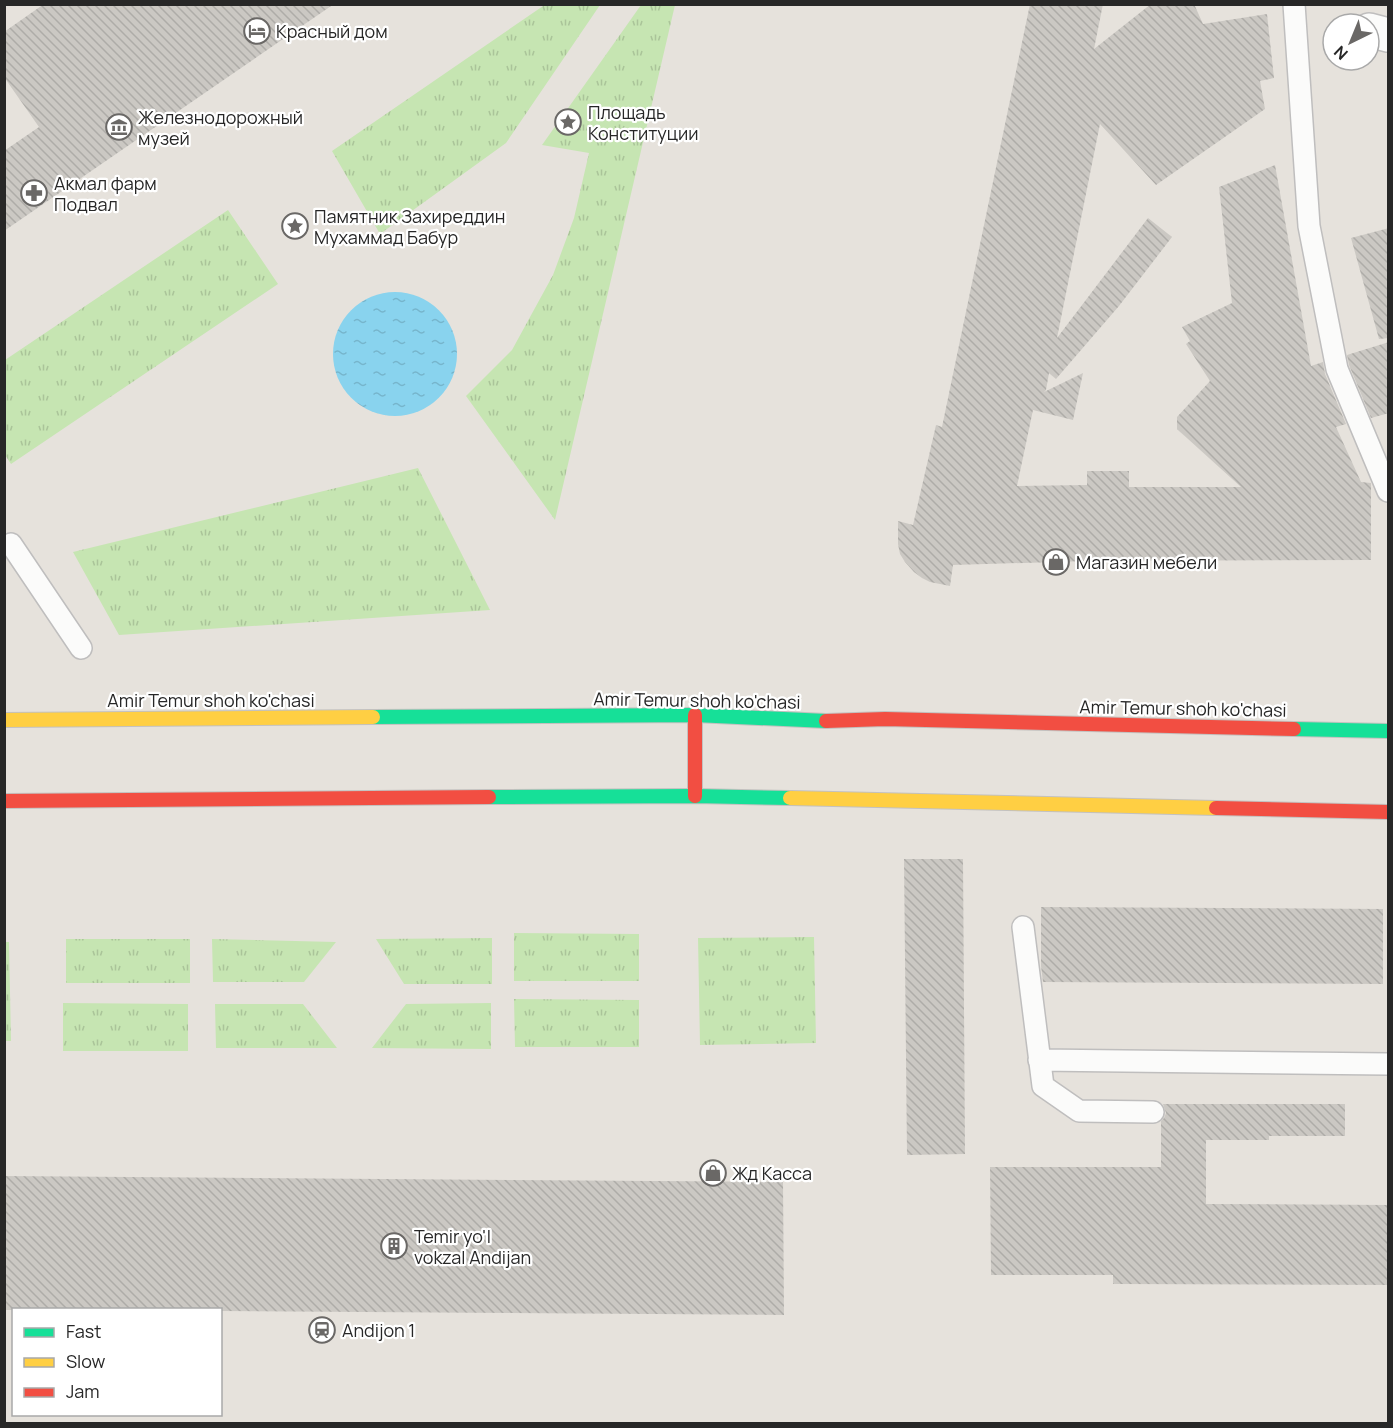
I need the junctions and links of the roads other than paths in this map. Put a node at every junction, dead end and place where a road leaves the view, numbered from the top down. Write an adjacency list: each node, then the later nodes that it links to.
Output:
1 (1294, 4): 2 (lane)
2 (1389, 491)
3 (7, 542): 4 (lane)
4 (81, 648)
5 (695, 715): 6 (main road, Amir Temur shoh ko'chasi); 7 (main road, Amir Temur shoh ko'chasi); 8 (main road)
6 (4, 720)
7 (1389, 731)
8 (695, 796): 9 (main road); 10 (main road)
9 (4, 801)
10 (1389, 812)
11 (1023, 927): 12 (lane)
12 (1040, 1060): 13 (lane); 14 (lane)
13 (1389, 1064)
14 (1154, 1112)

